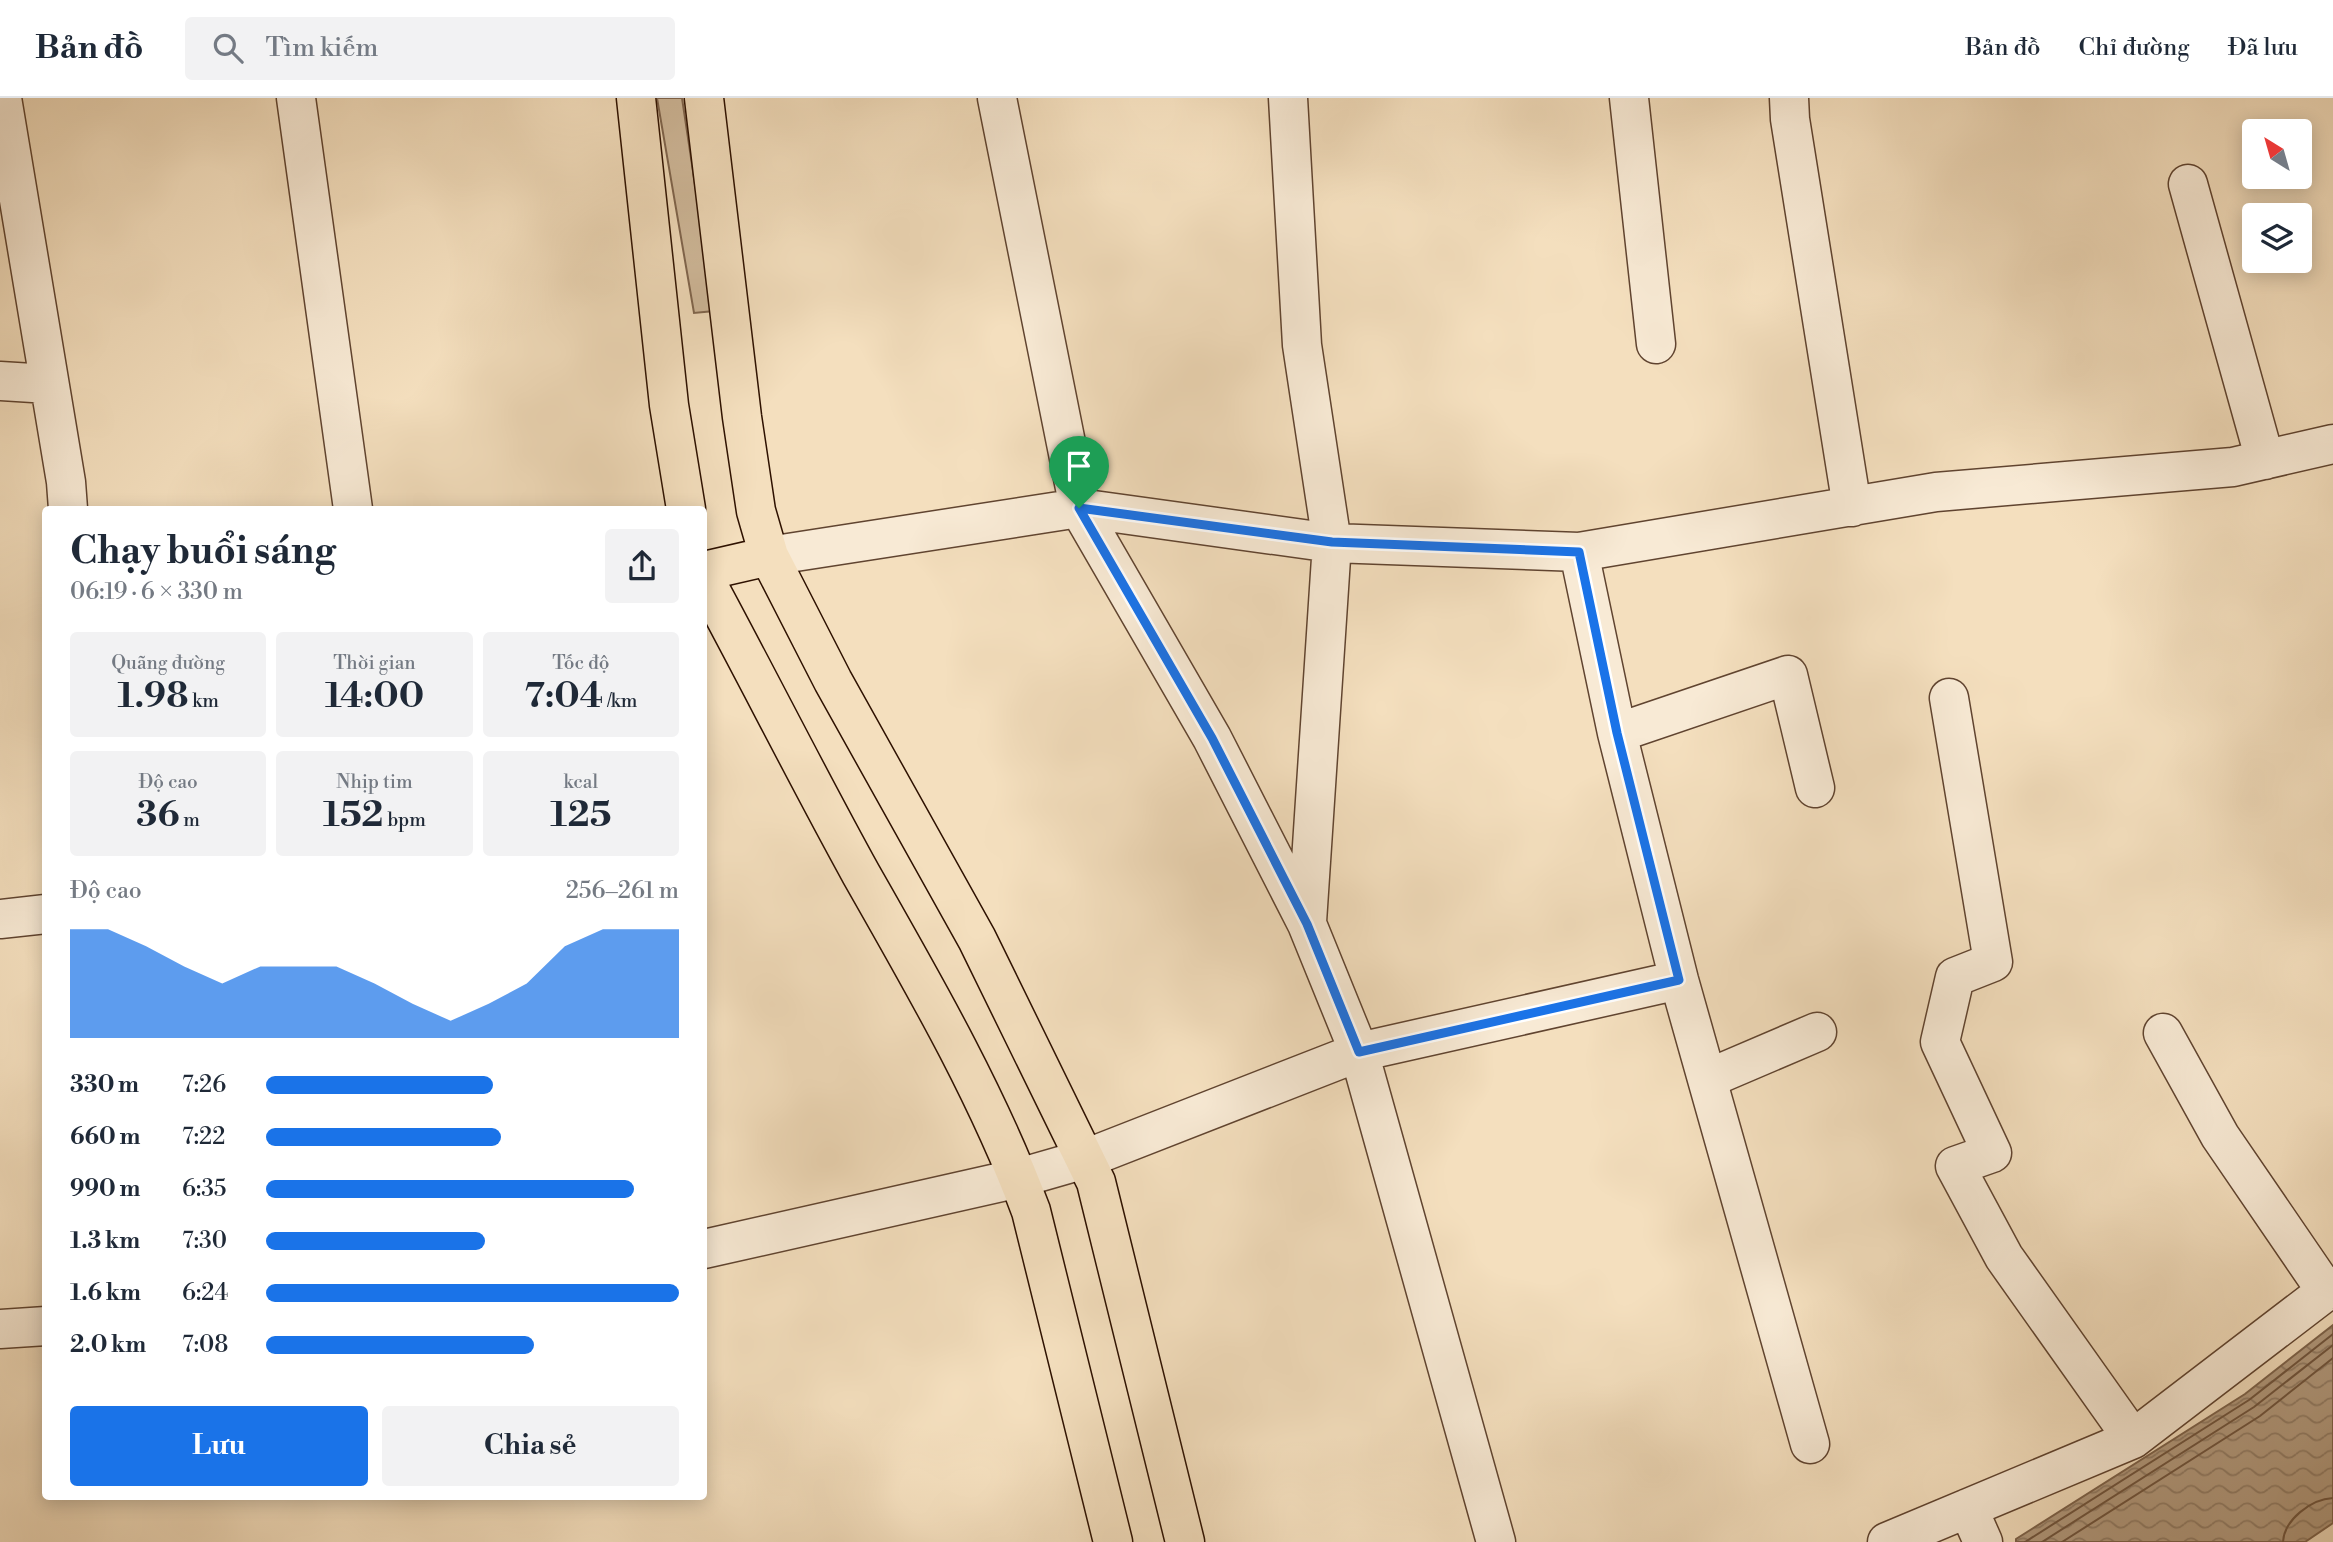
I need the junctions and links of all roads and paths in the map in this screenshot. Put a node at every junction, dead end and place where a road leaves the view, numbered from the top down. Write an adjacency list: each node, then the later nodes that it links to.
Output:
1 (2, 98): 10 (street)
2 (296, 98): 17 (street)
3 (636, 98): 18 (main road)
4 (704, 98): 23 (main road)
5 (996, 98): 20 (street)
6 (1288, 98): 21 (street)
7 (1629, 98): 11 (street)
8 (1789, 98): 19 (street)
9 (2188, 184): 15 (street)
10 (8, 195): 13 (street)
11 (1656, 344)
12 (0, 381): 13 (street)
13 (49, 384): 16 (street)
14 (2333, 444): 15 (street)
15 (2265, 460): 19 (street)
16 (68, 506)
17 (353, 506)
18 (686, 506)
19 (1852, 507): 22 (street)
20 (1079, 508): 21 (street); 23 (street); 31 (street)
21 (1332, 542): 22 (street); 31 (street)
22 (1579, 552): 27 (street)
23 (769, 556): 24 (main road); 37 (main road)
24 (707, 570)
25 (707, 584): 38 (main road)
26 (1949, 698): 43 (street)
27 (1617, 733): 28 (street); 32 (street)
28 (1815, 788)
29 (42, 914): 30 (street)
30 (0, 919)
31 (1307, 924): 35 (street)
32 (1679, 980): 35 (street); 36 (street)
33 (1817, 1032): 36 (street)
34 (2164, 1033): 40 (street)
35 (1359, 1052): 37 (street); 48 (street)
36 (1707, 1080): 44 (street)
37 (1085, 1159): 38 (street); 47 (main road)
38 (1019, 1178): 39 (street); 46 (main road)
39 (708, 1238)
40 (2329, 1289): 43 (street)
41 (42, 1326): 42 (street)
42 (0, 1329)
43 (2133, 1439): 45 (street)
44 (1810, 1444)
45 (1968, 1508): 49 (street); 50 (street)
46 (1113, 1542)
47 (1185, 1542)
48 (1496, 1542)
49 (1887, 1542)
50 (1983, 1542)

